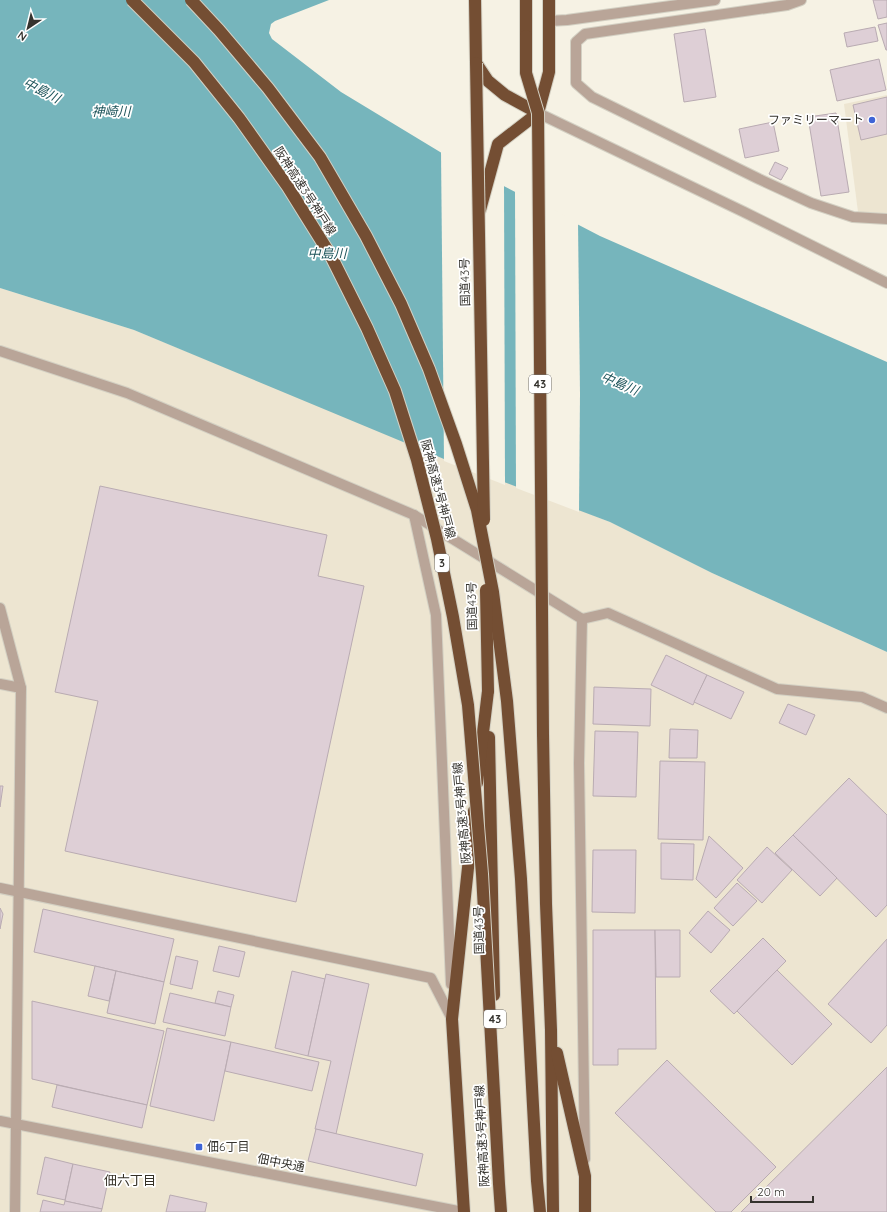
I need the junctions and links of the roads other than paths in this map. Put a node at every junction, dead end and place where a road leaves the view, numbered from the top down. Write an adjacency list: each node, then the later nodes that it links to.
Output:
1 (132, 0): 31 (highway, 阪神高速3号神戸線 / 3, bridge)
2 (191, 0): 32 (highway, bridge)
3 (475, 0): 9 (highway, 国道43号 / 43)
4 (526, 0): 10 (highway, 43, bridge)
5 (549, 0): 8 (highway, 43)
6 (716, 0): 8 (street)
7 (801, 0): 12 (street)
8 (549, 21): 10 (highway, 43)
9 (476, 63): 10 (highway); 11 (highway, 国道43号 / 43, bridge)
10 (538, 113): 11 (highway, bridge); 13 (street); 25 (highway, 43, bridge)
11 (478, 217): 20 (highway, 国道43号 / 43, bridge)
12 (887, 219)
13 (887, 283)
14 (0, 351): 15 (street)
15 (414, 515): 17 (street); 24 (street)
16 (0, 608): 19 (street)
17 (582, 619): 21 (street); 28 (street)
18 (0, 684): 19 (street)
19 (21, 688): 23 (street)
20 (488, 691): 24 (highway, bridge); 31 (highway, 国道43号 / 43)
21 (887, 708)
22 (0, 888): 23 (street)
23 (18, 892): 24 (street); 27 (street)
24 (452, 1018): 30 (highway)
25 (551, 1030): 28 (highway); 33 (highway, 43)
26 (0, 1121): 27 (street, 佃中央通)
27 (17, 1124): 29 (street); 30 (street, 佃中央通)
28 (585, 1176): 34 (highway)
29 (15, 1212)
30 (464, 1212)
31 (500, 1212)
32 (540, 1212)
33 (553, 1212)
34 (585, 1212)

